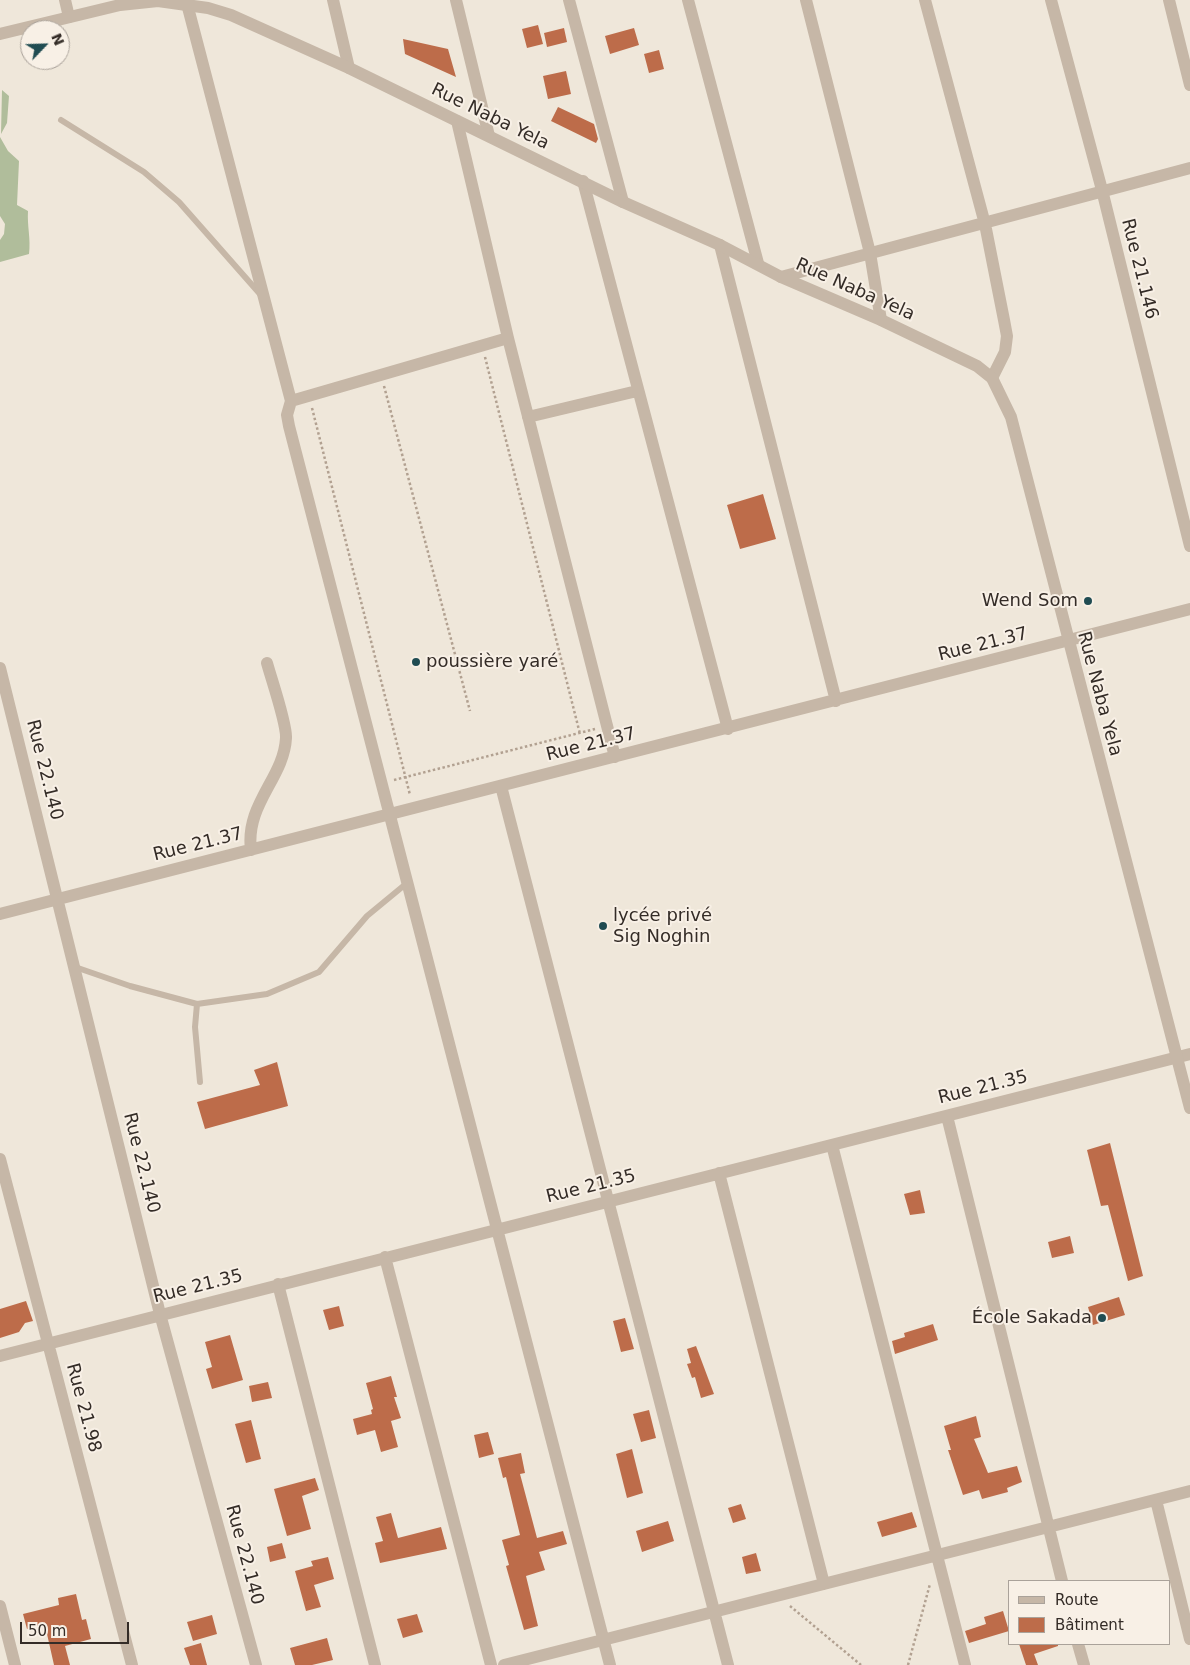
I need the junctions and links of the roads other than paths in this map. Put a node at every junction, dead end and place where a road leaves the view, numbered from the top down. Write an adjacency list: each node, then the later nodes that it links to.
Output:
1 (65, 0): 11 (street)
2 (334, 0): 13 (street)
3 (456, 0): 17 (street)
4 (569, 0): 21 (street)
5 (688, 0): 25 (street)
6 (806, 0): 24 (street)
7 (925, 0): 22 (street)
8 (1051, 0): 20 (street, Rue 21.146)
9 (1169, 0): 14 (street)
10 (186, 2): 11 (street, Rue Naba Yela); 13 (street, Rue Naba Yela); 27 (street)
11 (69, 16): 12 (street, Rue Naba Yela)
12 (0, 34)
13 (349, 68): 16 (street, Rue Naba Yela)
14 (1190, 84)
15 (62, 120): 27 (lane)
16 (457, 121): 17 (street, Rue Naba Yela); 29 (street)
17 (489, 136): 19 (street, Rue Naba Yela)
18 (1190, 168): 20 (street)
19 (583, 181): 21 (street, Rue Naba Yela); 31 (street)
20 (1102, 190): 22 (street); 34 (street, Rue 21.146)
21 (623, 202): 23 (street, Rue Naba Yela)
22 (984, 224): 24 (street); 30 (street)
23 (720, 245): 25 (street, Rue Naba Yela); 39 (street)
24 (870, 253): 26 (street); 28 (street)
25 (758, 263): 26 (street, Rue Naba Yela)
26 (781, 277): 28 (street, Rue Naba Yela)
27 (265, 300): 32 (street)
28 (881, 320): 30 (street, Rue Naba Yela)
29 (508, 338): 32 (street); 33 (street)
30 (992, 378): 36 (street, Rue Naba Yela)
31 (637, 391): 33 (street); 40 (street)
32 (291, 401): 43 (street)
33 (528, 417): 41 (street)
34 (1190, 546)
35 (1190, 609): 36 (street, Rue 21.37)
36 (1068, 642): 39 (street, Rue 21.37); 51 (street, Rue Naba Yela)
37 (267, 663): 44 (street)
38 (0, 668): 46 (street, Rue 22.140)
39 (836, 701): 40 (street, Rue 21.37)
40 (728, 728): 41 (street, Rue 21.37)
41 (615, 757): 42 (street, Rue 21.37)
42 (501, 786): 43 (street, Rue 21.37); 58 (street)
43 (389, 815): 44 (street, Rue 21.37); 45 (street)
44 (252, 850): 46 (street, Rue 21.37)
45 (407, 883): 49 (lane); 59 (street)
46 (59, 899): 47 (street, Rue 21.37); 48 (street, Rue 22.140)
47 (0, 914)
48 (75, 967): 49 (lane); 62 (street, Rue 22.140)
49 (197, 1004): 52 (lane)
50 (1190, 1054): 51 (street, Rue 21.35)
51 (1176, 1058): 53 (street, Rue Naba Yela); 54 (street, Rue 21.35)
52 (200, 1082)
53 (1190, 1108)
54 (947, 1116): 55 (street, Rue 21.35); 67 (street)
55 (832, 1145): 57 (street, Rue 21.35); 68 (street)
56 (0, 1159): 63 (street, Rue 21.98)
57 (719, 1173): 58 (street, Rue 21.35); 70 (street)
58 (607, 1201): 59 (street, Rue 21.35); 72 (street)
59 (500, 1228): 60 (street, Rue 21.35); 74 (street)
60 (385, 1258): 61 (street, Rue 21.35); 80 (street)
61 (278, 1284): 62 (street, Rue 21.35); 79 (street)
62 (160, 1314): 63 (street, Rue 21.35); 78 (street, Rue 22.140)
63 (48, 1344): 64 (street, Rue 21.35); 77 (street, Rue 21.98)
64 (0, 1356)
65 (1190, 1491): 66 (street)
66 (1156, 1500): 67 (street); 73 (street)
67 (1047, 1528): 68 (street); 69 (street)
68 (938, 1556): 70 (street); 84 (street)
69 (1062, 1580)
70 (824, 1584): 72 (street)
71 (0, 1606): 76 (street)
72 (714, 1613): 74 (street); 83 (street)
73 (1190, 1638)
74 (604, 1639): 81 (street); 82 (street)
75 (1078, 1645): 85 (street)
76 (15, 1665)
77 (132, 1665)
78 (256, 1665)
79 (375, 1665)
80 (491, 1665)
81 (504, 1665)
82 (610, 1665)
83 (728, 1665)
84 (965, 1665)
85 (1084, 1665)

